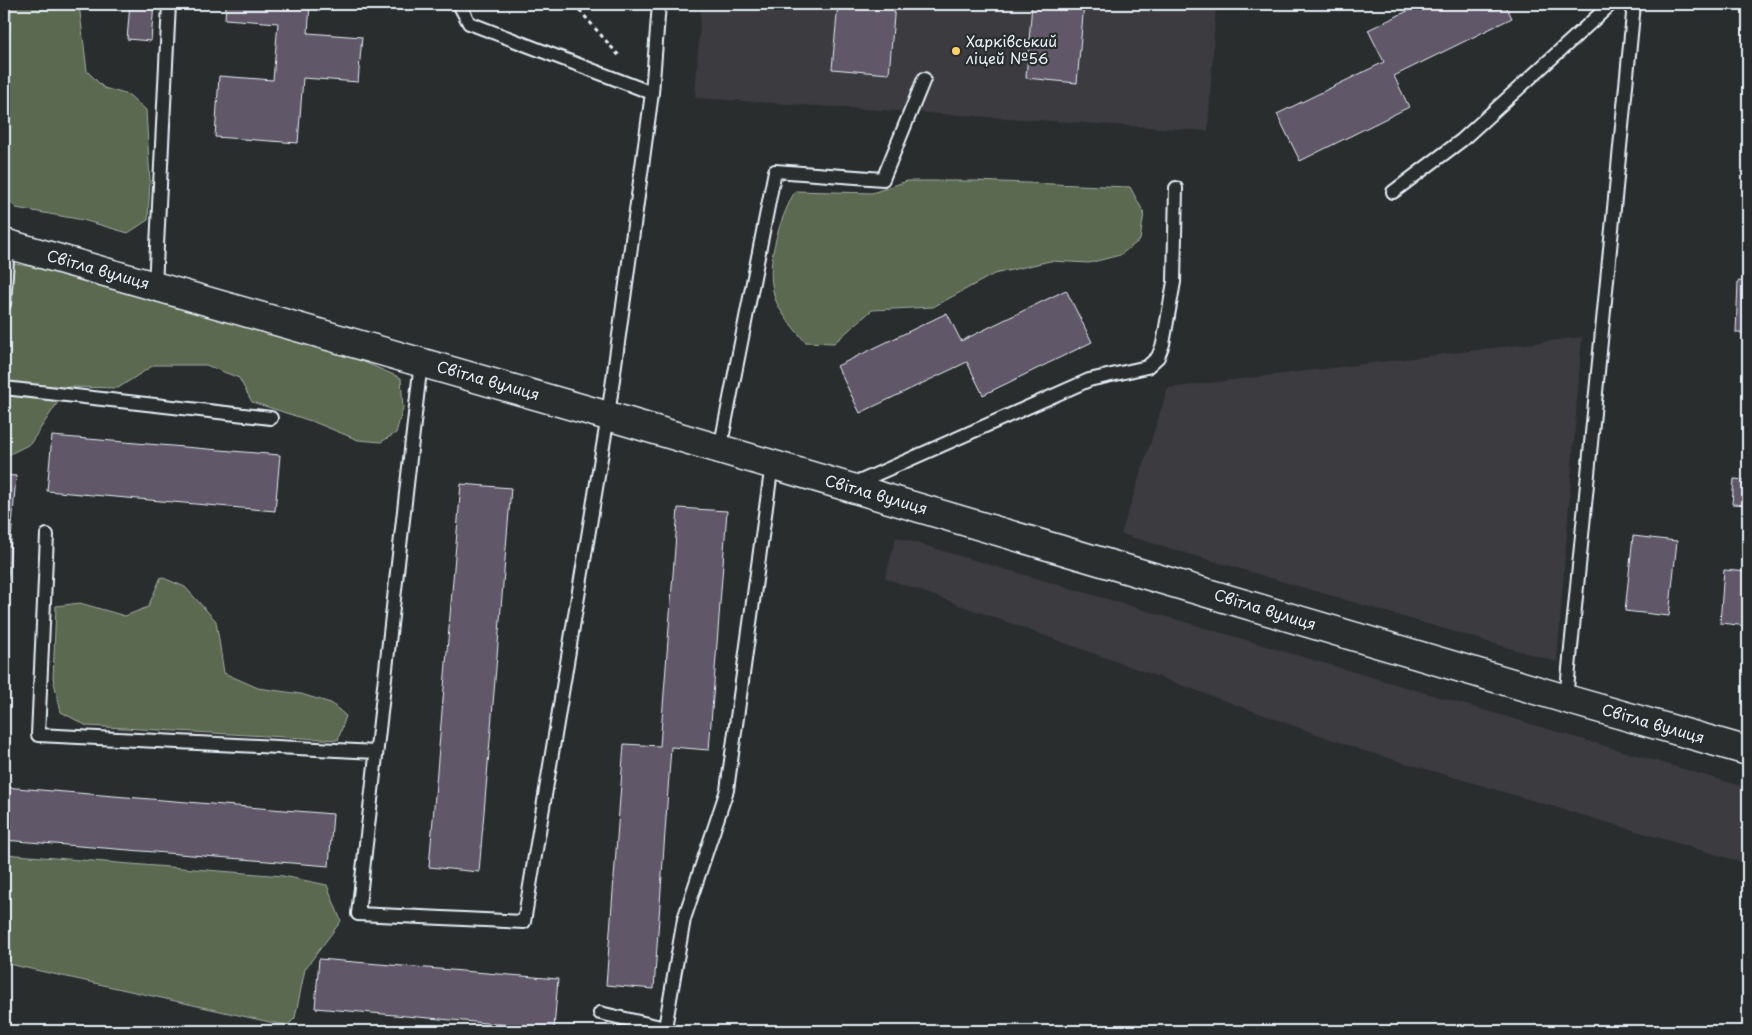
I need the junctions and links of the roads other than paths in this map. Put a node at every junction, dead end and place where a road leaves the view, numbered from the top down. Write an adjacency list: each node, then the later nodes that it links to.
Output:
1 (169, 4): 11 (lane)
2 (460, 4): 7 (lane)
3 (659, 4): 7 (lane)
4 (1611, 4): 9 (lane)
5 (1634, 4): 21 (lane)
6 (924, 80): 17 (lane)
7 (652, 94): 15 (lane)
8 (1176, 188): 19 (lane)
9 (1393, 192)
10 (6, 243): 11 (street, Світла вулиця); 12 (lane)
11 (155, 286): 13 (street, Світла вулиця)
12 (4, 304)
13 (421, 362): 15 (street, Світла вулиця); 23 (lane)
14 (4, 388): 16 (lane)
15 (608, 416): 17 (street, Світла вулиця); 23 (lane)
16 (271, 418)
17 (720, 449): 18 (street, Світла вулиця)
18 (772, 464): 19 (street, Світла вулиця); 24 (lane)
19 (848, 487): 21 (street, Світла вулиця)
20 (47, 535): 23 (lane)
21 (1566, 699): 22 (street, Світла вулиця)
22 (1748, 751)
23 (376, 752)
24 (600, 1013)

